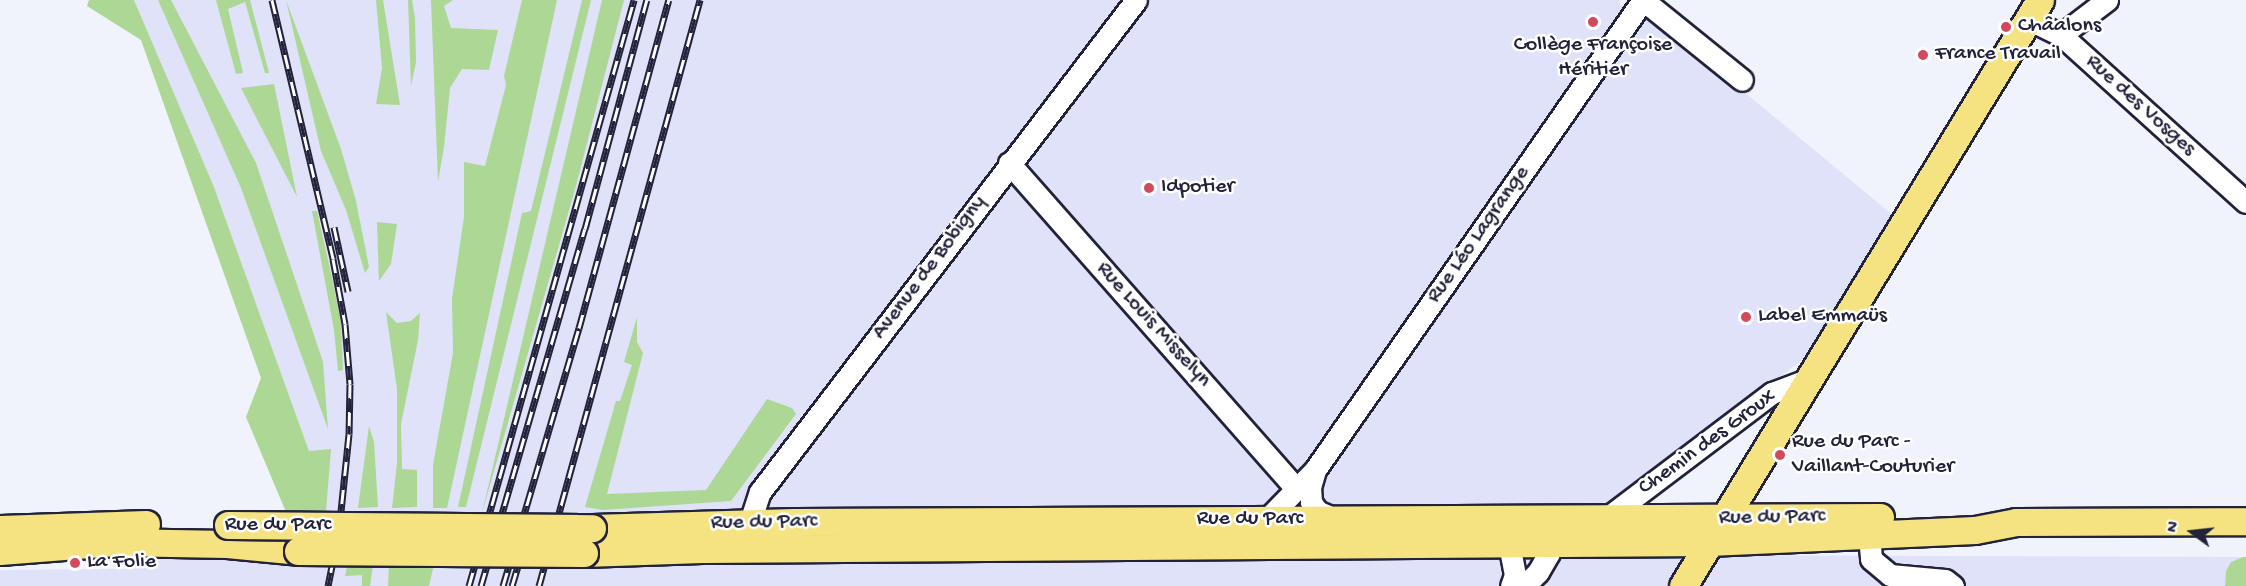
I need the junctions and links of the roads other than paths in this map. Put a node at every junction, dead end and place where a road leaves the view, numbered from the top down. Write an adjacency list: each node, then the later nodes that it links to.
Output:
1 (1136, 0): 7 (street, Avenue de Bobigny)
2 (1643, 0): 6 (street); 10 (street, Rue Léo Lagrange)
3 (2107, 0): 5 (street)
4 (2034, 9): 5 (street, Rue des Vosges); 9 (main road)
5 (2061, 35): 8 (street, Rue des Vosges)
6 (1742, 80)
7 (1010, 163): 11 (street, Rue Louis Misselyn); 21 (street, Avenue de Bobigny)
8 (2246, 202)
9 (1812, 378): 12 (street, Chemin des Groux); 15 (main road)
10 (1315, 470): 11 (street, Rue Léo Lagrange); 14 (street)
11 (1296, 488): 16 (street, Rue Léo Lagrange)
12 (1608, 517): 13 (main road, Rue du Parc); 15 (main road, Rue du Parc)
13 (1528, 518): 14 (main road, Rue du Parc); 24 (street); 26 (street)
14 (1335, 519): 16 (main road, Rue du Parc)
15 (1724, 519): 18 (main road, Rue du Parc); 23 (main road)
16 (1266, 520): 21 (main road, Rue du Parc)
17 (2246, 521): 18 (main road, Rue du Parc)
18 (2016, 522): 22 (main road, Rue du Parc)
19 (0, 529): 20 (main road, Rue du Parc)
20 (228, 535): 21 (main road, Rue du Parc, bridge); 25 (main road, Rue du Parc)
21 (750, 535): 26 (main road, Rue du Parc)
22 (1869, 535): 23 (main road, Rue du Parc); 29 (street)
23 (1709, 542): 24 (main road, Rue du Parc); 28 (main road)
24 (1551, 545): 26 (main road, Rue du Parc); 27 (street)
25 (0, 551)
26 (1511, 565): 27 (street)
27 (1531, 579)
28 (1683, 586)
29 (1953, 586)

